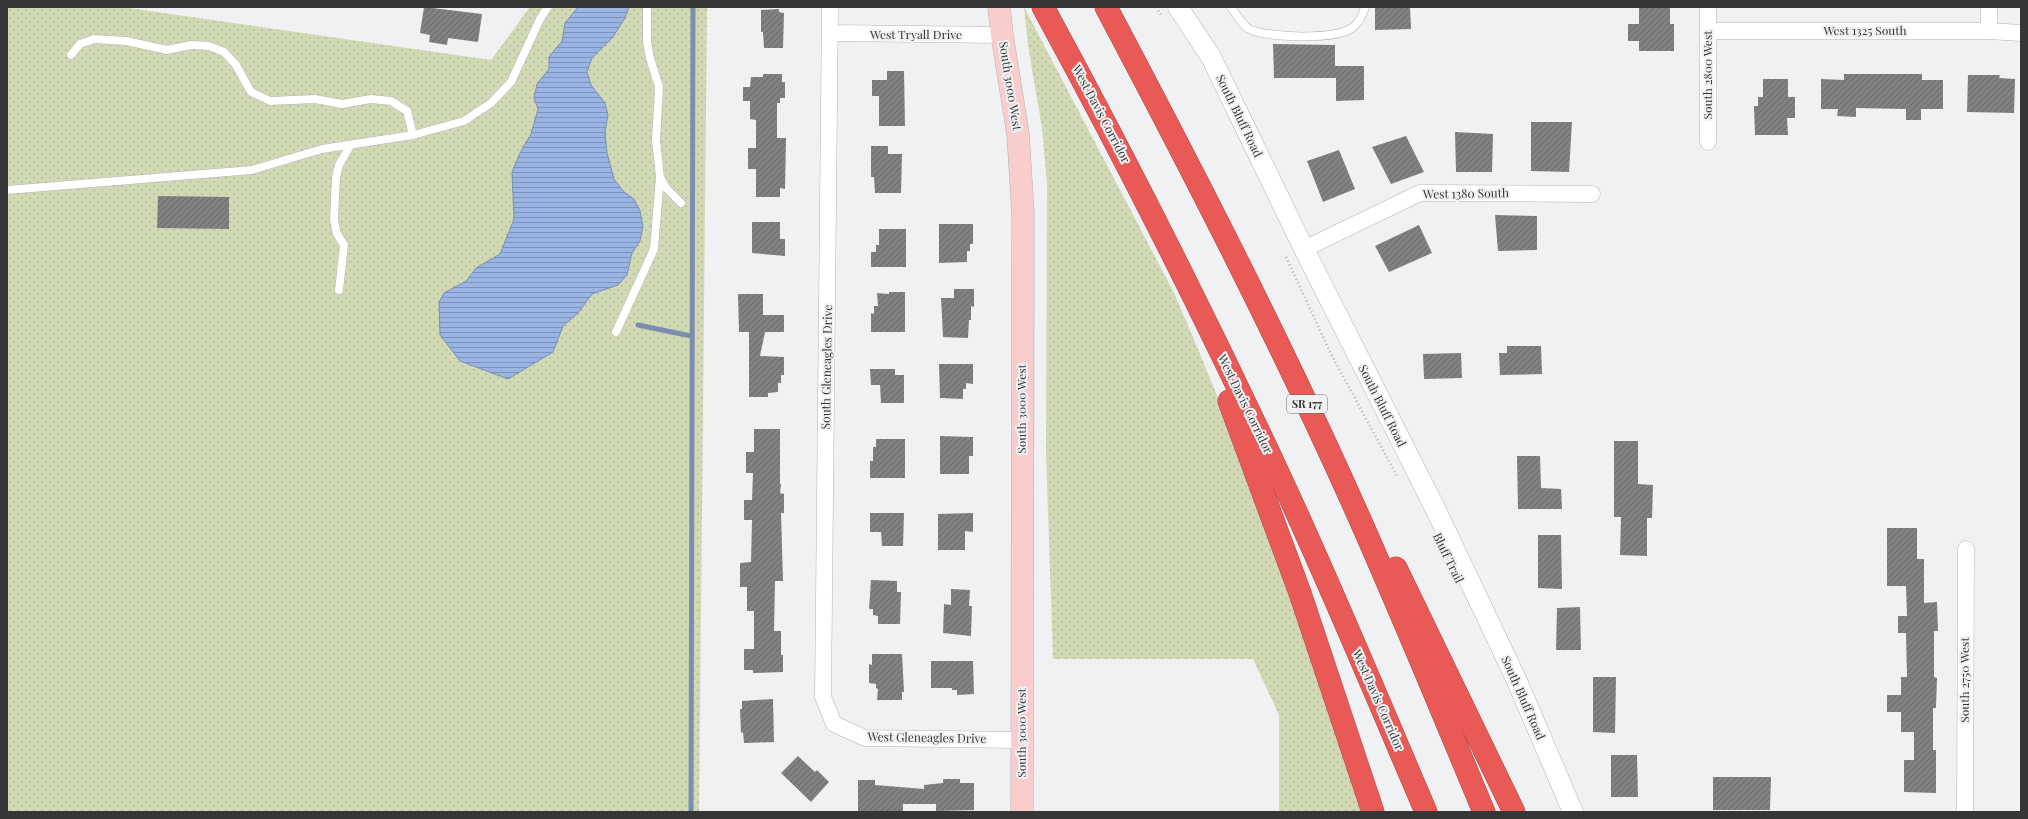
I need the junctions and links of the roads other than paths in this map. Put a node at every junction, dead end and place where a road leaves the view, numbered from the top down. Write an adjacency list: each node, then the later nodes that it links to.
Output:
1 (548, 7): 18 (lane)
2 (647, 7): 21 (lane)
3 (830, 7): 15 (street, South Gleneagles Drive)
4 (999, 7): 16 (main road, South 3000 West)
5 (1106, 7): 27 (highway, SR 177)
6 (1178, 7): 25 (street, South Bluff Road)
7 (1231, 7): 8 (lane)
8 (1365, 7)
9 (1708, 7): 12 (street, South 2800 West)
10 (1989, 7): 13 (street)
11 (1045, 12): 28 (highway, West Davis Corridor)
12 (1708, 30): 13 (street, West 1325 South); 19 (street, South 2800 West)
13 (1989, 30): 14 (street, West 1325 South)
14 (2021, 33)
15 (831, 34): 16 (street, West Tryall Drive); 31 (street, South Gleneagles Drive)
16 (1002, 35): 32 (main road, South 3000 West)
17 (71, 55): 18 (lane)
18 (413, 134): 20 (lane)
19 (1708, 142)
20 (350, 146): 22 (lane); 26 (lane)
21 (660, 177): 24 (lane); 29 (lane)
22 (7, 190)
23 (1592, 194): 25 (street, West 1380 South)
24 (681, 203)
25 (1304, 249): 38 (street, South Bluff Road)
26 (339, 290)
27 (1259, 307): 36 (highway, SR 177); 37 (highway)
28 (1205, 320): 34 (highway); 35 (highway, West Davis Corridor)
29 (616, 332)
30 (1966, 549): 39 (street, South 2750 West)
31 (834, 724): 32 (street, West Gleneagles Drive)
32 (1022, 740): 33 (main road, South 3000 West)
33 (1022, 812)
34 (1373, 812)
35 (1426, 812)
36 (1484, 812)
37 (1514, 812)
38 (1573, 812)
39 (1965, 812)

